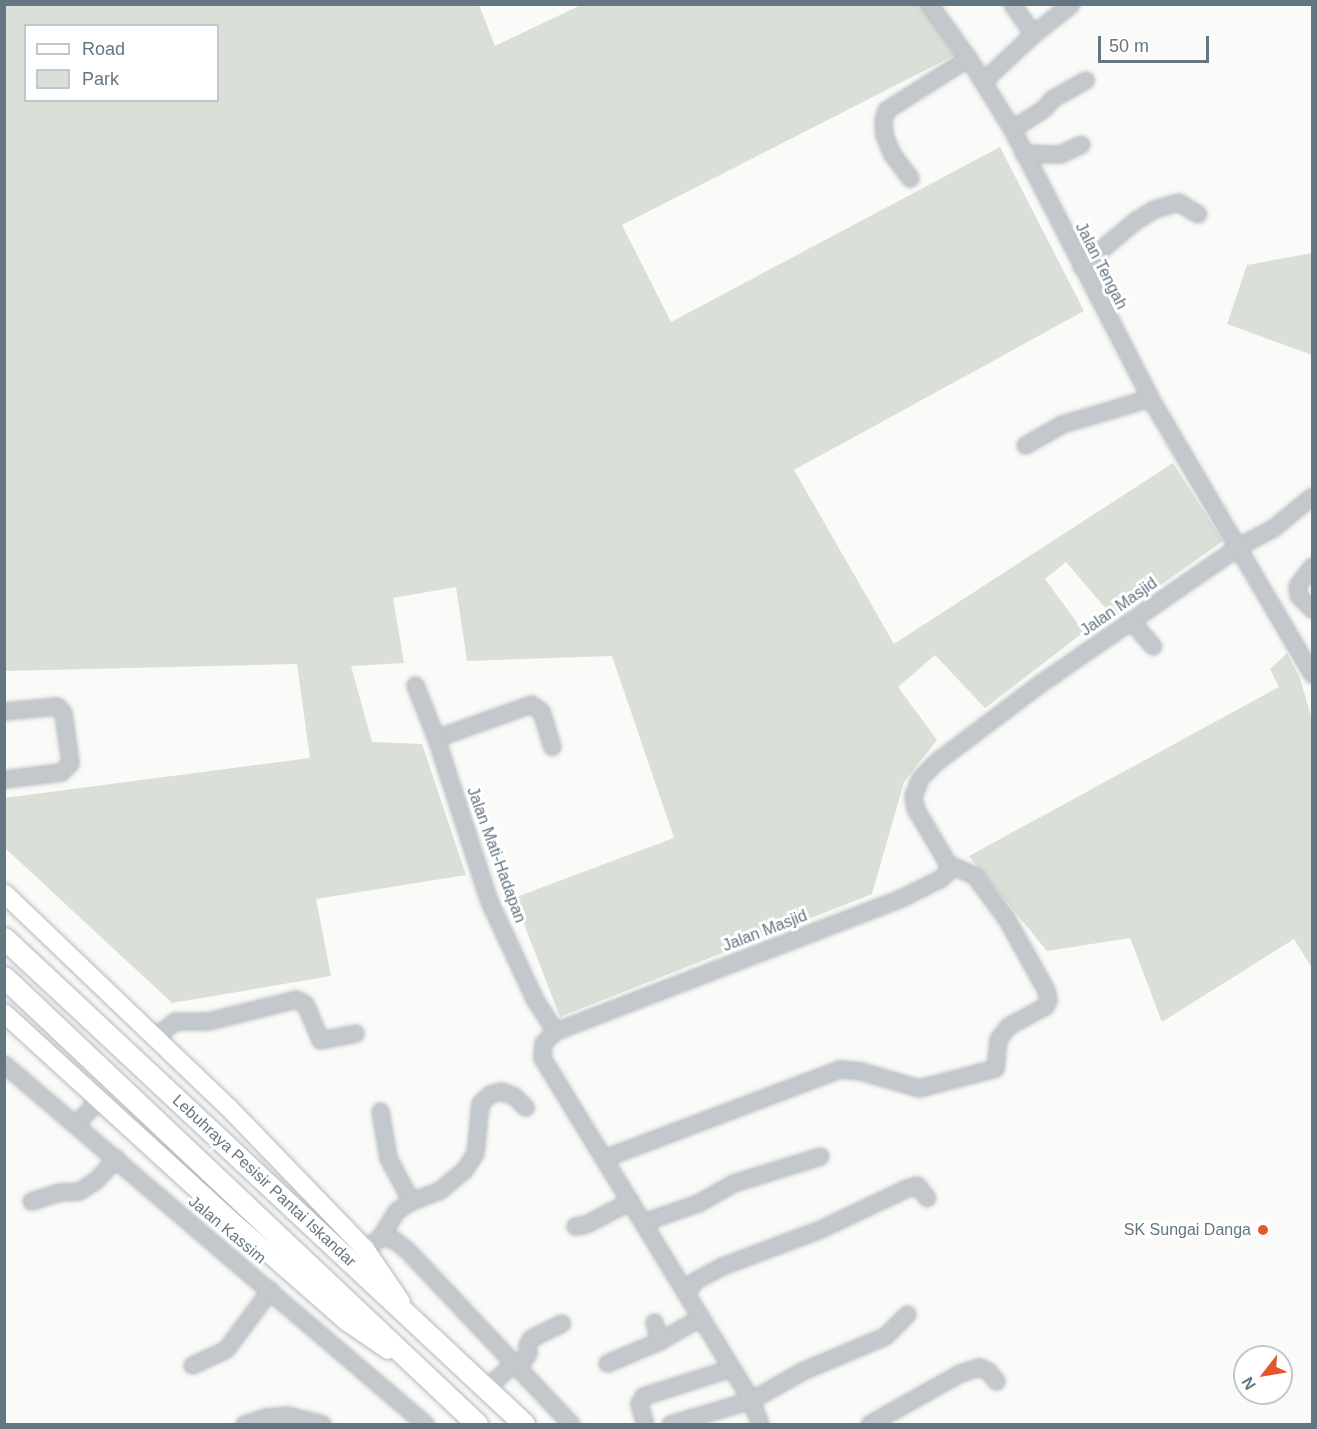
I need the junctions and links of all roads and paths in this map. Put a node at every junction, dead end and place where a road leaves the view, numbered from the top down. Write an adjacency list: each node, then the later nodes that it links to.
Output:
1 (929, 4): 5 (street, Jalan Tengah)
2 (1012, 4): 4 (street)
3 (1071, 4): 4 (street)
4 (1033, 34): 7 (street)
5 (968, 58): 7 (street, Jalan Tengah); 11 (street)
6 (1085, 80): 8 (street)
7 (983, 81): 8 (street, Jalan Tengah)
8 (1012, 129): 10 (street, Jalan Tengah)
9 (1081, 144): 10 (street)
10 (1023, 153): 13 (street, Jalan Tengah)
11 (910, 178)
12 (1198, 214): 13 (street)
13 (1081, 266): 14 (street, Jalan Tengah)
14 (1150, 399): 15 (street); 17 (street, Jalan Tengah)
15 (1025, 445)
16 (1312, 496): 17 (street, Jalan Masjid)
17 (1239, 546): 20 (street, Jalan Masjid); 22 (street, Jalan Tengah)
18 (1312, 566): 19 (street)
19 (1312, 609)
20 (1131, 621): 21 (street); 28 (street, Jalan Masjid)
21 (1153, 646)
22 (1312, 674)
23 (415, 685): 25 (street, Jalan Mati-Hadapan)
24 (4, 711): 27 (street)
25 (436, 738): 26 (street); 33 (street, Jalan Mati-Hadapan)
26 (552, 746)
27 (4, 779)
28 (948, 864): 33 (street, Jalan Masjid); 43 (street)
29 (4, 893): 35 (main road)
30 (4, 938): 56 (highway, Lebuhraya Pesisir Pantai Iskandar)
31 (4, 977): 64 (highway, Lebuhraya Pesisir Pantai Iskandar)
32 (4, 1013): 37 (main road)
33 (555, 1031): 43 (street)
34 (355, 1033): 35 (street)
35 (154, 1037): 51 (main road)
36 (4, 1064): 40 (street, Jalan Kassim)
37 (97, 1101): 40 (street); 64 (main road)
38 (525, 1107): 47 (street)
39 (380, 1111): 47 (street)
40 (76, 1124): 42 (street, Jalan Kassim)
41 (820, 1156): 48 (street)
42 (116, 1158): 45 (street); 52 (street, Jalan Kassim)
43 (604, 1158): 46 (street)
44 (927, 1198): 53 (street)
45 (31, 1201)
46 (630, 1201): 48 (street); 49 (street)
47 (411, 1202): 50 (street)
48 (643, 1222): 53 (street)
49 (574, 1226)
50 (380, 1237): 51 (street); 60 (street)
51 (365, 1249): 56 (main road)
52 (270, 1290): 62 (street); 70 (street, Jalan Kassim)
53 (687, 1294): 55 (street)
54 (908, 1314): 67 (street)
55 (700, 1317): 59 (street); 63 (street)
56 (415, 1321): 66 (highway, Lebuhraya Pesisir Pantai Iskandar)
57 (654, 1322): 59 (street)
58 (562, 1323): 60 (street)
59 (659, 1341): 61 (street)
60 (515, 1362): 66 (street); 73 (street)
61 (607, 1363)
62 (192, 1365)
63 (731, 1368): 67 (street); 74 (street)
64 (431, 1380): 71 (highway, Lebuhraya Pesisir Pantai Iskandar)
65 (996, 1381): 77 (street)
66 (486, 1388): 72 (highway, Lebuhraya Pesisir Pantai Iskandar)
67 (751, 1400): 75 (street); 76 (street)
68 (244, 1425): 69 (street)
69 (322, 1425)
70 (425, 1425)
71 (477, 1425)
72 (524, 1425)
73 (571, 1425)
74 (645, 1425)
75 (670, 1425)
76 (760, 1425)
77 (869, 1425)

